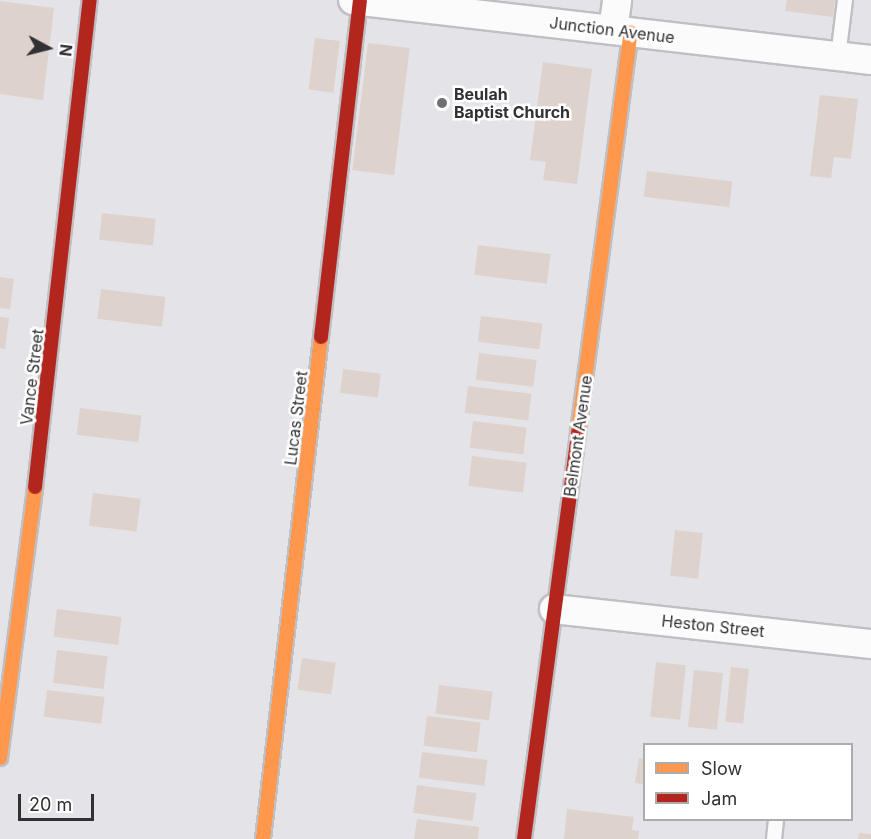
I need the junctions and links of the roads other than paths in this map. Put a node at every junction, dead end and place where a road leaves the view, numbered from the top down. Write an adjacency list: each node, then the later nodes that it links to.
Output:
1 (90, 0): 11 (street, Vance Street)
2 (354, 0): 5 (street, Junction Avenue)
3 (617, 0): 6 (street, Belmont Avenue)
4 (845, 0): 7 (lane)
5 (360, 1): 6 (street, Junction Avenue); 13 (street, Lucas Street)
6 (622, 31): 7 (street, Junction Avenue); 9 (street, Belmont Avenue)
7 (838, 57): 8 (street, Junction Avenue)
8 (871, 60)
9 (554, 609): 10 (street, Heston Street); 14 (street, Belmont Avenue)
10 (871, 644)
11 (0, 758)
12 (776, 821): 15 (lane)
13 (263, 839)
14 (524, 839)
15 (774, 839)

